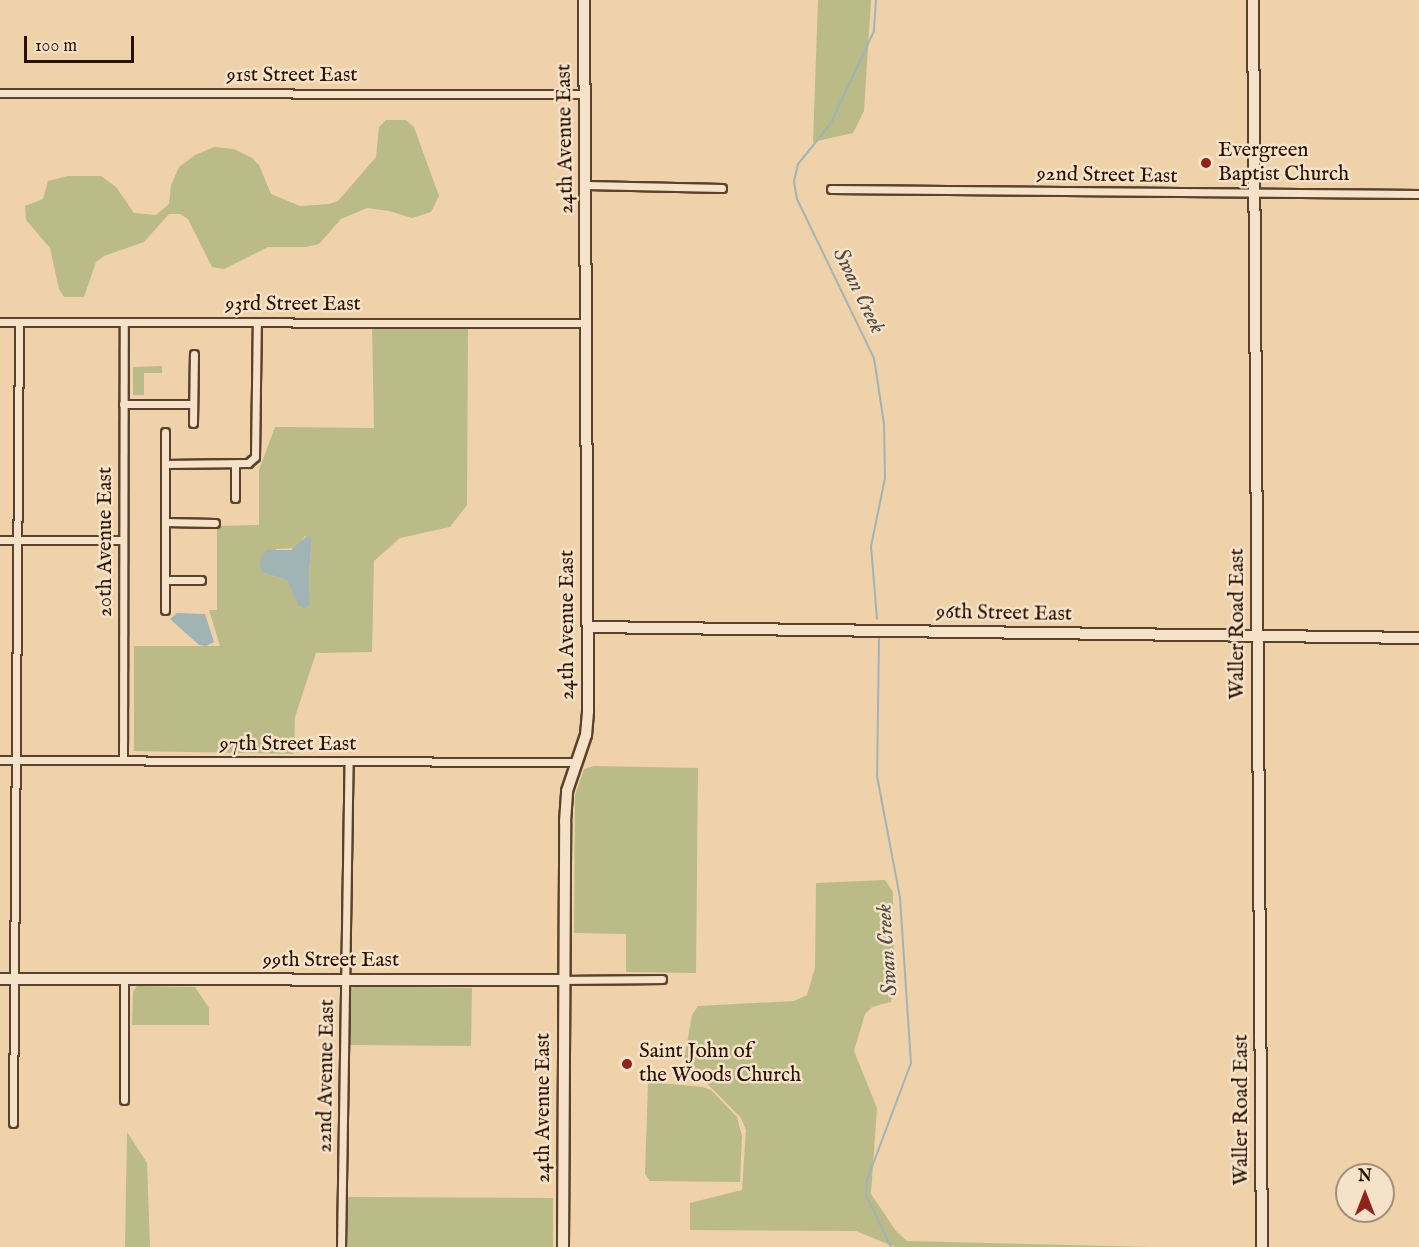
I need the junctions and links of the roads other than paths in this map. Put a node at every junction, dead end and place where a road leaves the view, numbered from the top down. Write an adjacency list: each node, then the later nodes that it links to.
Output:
1 (584, 0): 4 (street, 24th Avenue East)
2 (1253, 0): 8 (street, Waller Road East)
3 (0, 93): 4 (street, 91st Street East)
4 (584, 94): 5 (street, 24th Avenue East)
5 (586, 185): 6 (street); 14 (street, 24th Avenue East)
6 (722, 188)
7 (831, 189): 8 (street, 92nd Street East)
8 (1254, 194): 9 (street, 92nd Street East); 32 (street, Waller Road East)
9 (1419, 194)
10 (0, 322): 12 (street, 93rd Street East)
11 (257, 322): 13 (street, 93rd Street East); 14 (street, 93rd Street East); 21 (street)
12 (19, 323): 13 (street, 93rd Street East); 26 (street)
13 (124, 323): 16 (street, 20th Avenue East)
14 (586, 323): 31 (street, 24th Avenue East)
15 (194, 354): 17 (street)
16 (123, 404): 17 (street); 27 (street, 20th Avenue East)
17 (194, 404): 18 (street)
18 (193, 423)
19 (165, 432): 20 (street)
20 (165, 464): 21 (street); 23 (street)
21 (235, 464): 22 (street)
22 (235, 498)
23 (165, 522): 24 (street); 28 (street)
24 (214, 523)
25 (0, 540): 26 (street)
26 (16, 540): 27 (street); 35 (street)
27 (123, 540): 36 (street, 20th Avenue East)
28 (165, 580): 29 (street); 30 (street)
29 (201, 580)
30 (165, 610)
31 (589, 627): 32 (street, 96th Street East); 38 (street, 24th Avenue East)
32 (1258, 638): 33 (street, 96th Street East); 49 (street, Waller Road East)
33 (1419, 638)
34 (0, 760): 35 (street, 97th Street East)
35 (15, 760): 36 (street, 97th Street East); 40 (street)
36 (123, 760): 37 (street, 97th Street East)
37 (349, 762): 38 (street, 97th Street East); 44 (street, 22nd Avenue East)
38 (575, 762): 43 (street, 24th Avenue East)
39 (0, 979): 40 (street, 99th Street East)
40 (14, 979): 42 (street, 99th Street East); 46 (street)
41 (662, 979): 43 (street, 99th Street East)
42 (124, 980): 44 (street, 99th Street East); 45 (street)
43 (563, 980): 44 (street, 99th Street East); 48 (street, 24th Avenue East)
44 (345, 981): 47 (street, 22nd Avenue East)
45 (124, 1100)
46 (14, 1122)
47 (341, 1247)
48 (563, 1247)
49 (1262, 1247)

